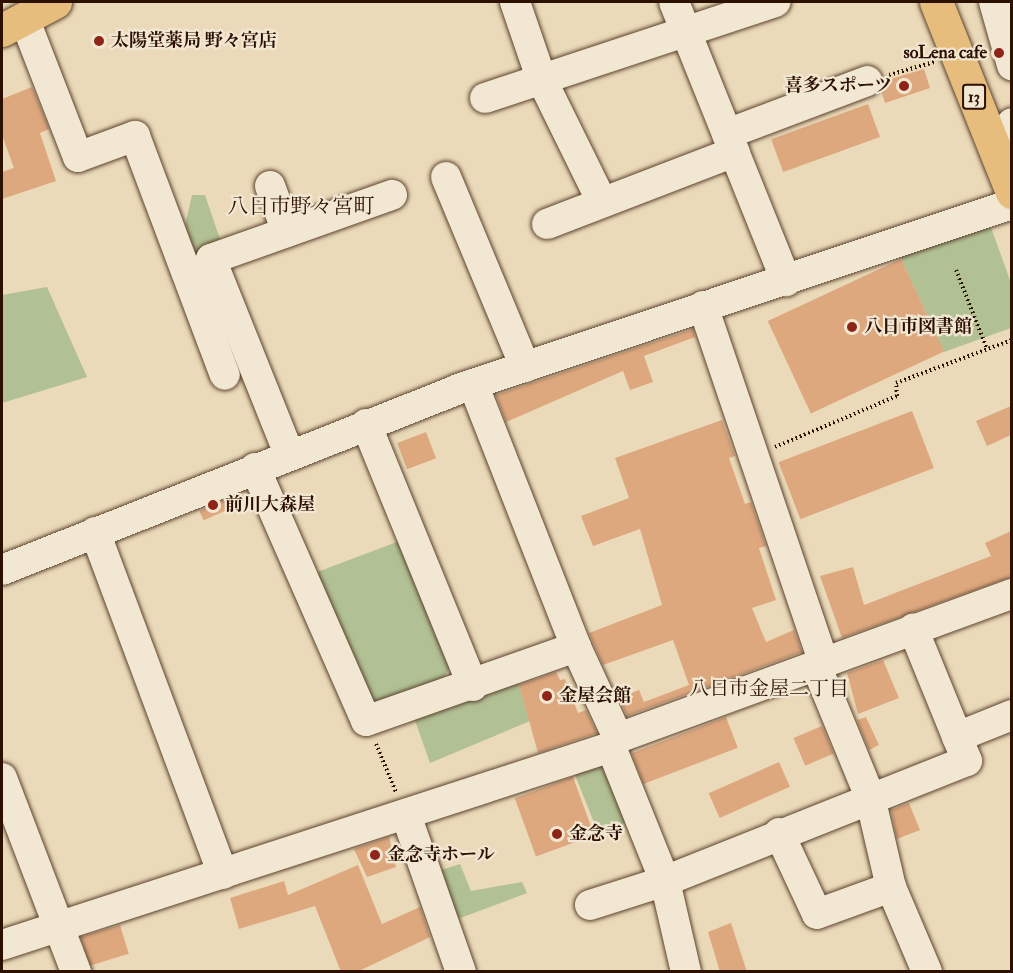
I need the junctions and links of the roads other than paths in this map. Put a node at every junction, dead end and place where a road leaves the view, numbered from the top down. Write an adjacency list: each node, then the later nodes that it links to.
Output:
1 (55, 2): 7 (main road)
2 (515, 2): 10 (street)
3 (674, 2): 8 (street)
4 (776, 2): 8 (street)
5 (936, 2): 13 (main road, 13)
6 (994, 2): 9 (street)
7 (13, 24): 26 (street)
8 (684, 31): 10 (street); 14 (street)
9 (1011, 65)
10 (541, 78): 12 (street); 19 (street)
11 (867, 81): 14 (street)
12 (484, 98)
13 (1002, 134): 17 (main road, 13)
14 (731, 143): 19 (street); 23 (street)
15 (446, 177): 25 (street)
16 (270, 186): 22 (street)
17 (1011, 192)
18 (392, 195): 22 (street)
19 (602, 202): 21 (street)
20 (1011, 204): 23 (street)
21 (547, 224)
22 (287, 232): 29 (street)
23 (786, 281): 24 (street)
24 (703, 306): 25 (street); 36 (street)
25 (525, 367): 27 (street)
26 (225, 375)
27 (472, 384): 28 (street); 35 (street)
28 (366, 424): 29 (street); 37 (street)
29 (289, 454): 30 (street)
30 (255, 468): 31 (street); 37 (street)
31 (95, 532): 32 (street); 45 (street)
32 (2, 570)
33 (1011, 594): 34 (street)
34 (913, 629): 36 (street); 39 (street)
35 (576, 647): 37 (street); 40 (street)
36 (823, 661): 40 (street); 42 (street)
37 (473, 686)
38 (1011, 715): 39 (street)
39 (957, 737): 42 (street)
40 (614, 742): 43 (street); 46 (street)
41 (2, 778): 49 (street)
42 (870, 797): 44 (street); 47 (street)
43 (406, 815): 45 (street); 52 (street)
44 (779, 833): 46 (street); 47 (street)
45 (223, 874): 49 (street)
46 (665, 881): 48 (street); 53 (street)
47 (891, 887): 54 (street)
48 (590, 905)
49 (57, 926): 50 (street); 51 (street)
50 (2, 945)
51 (76, 972)
52 (461, 972)
53 (686, 972)
54 (927, 972)

